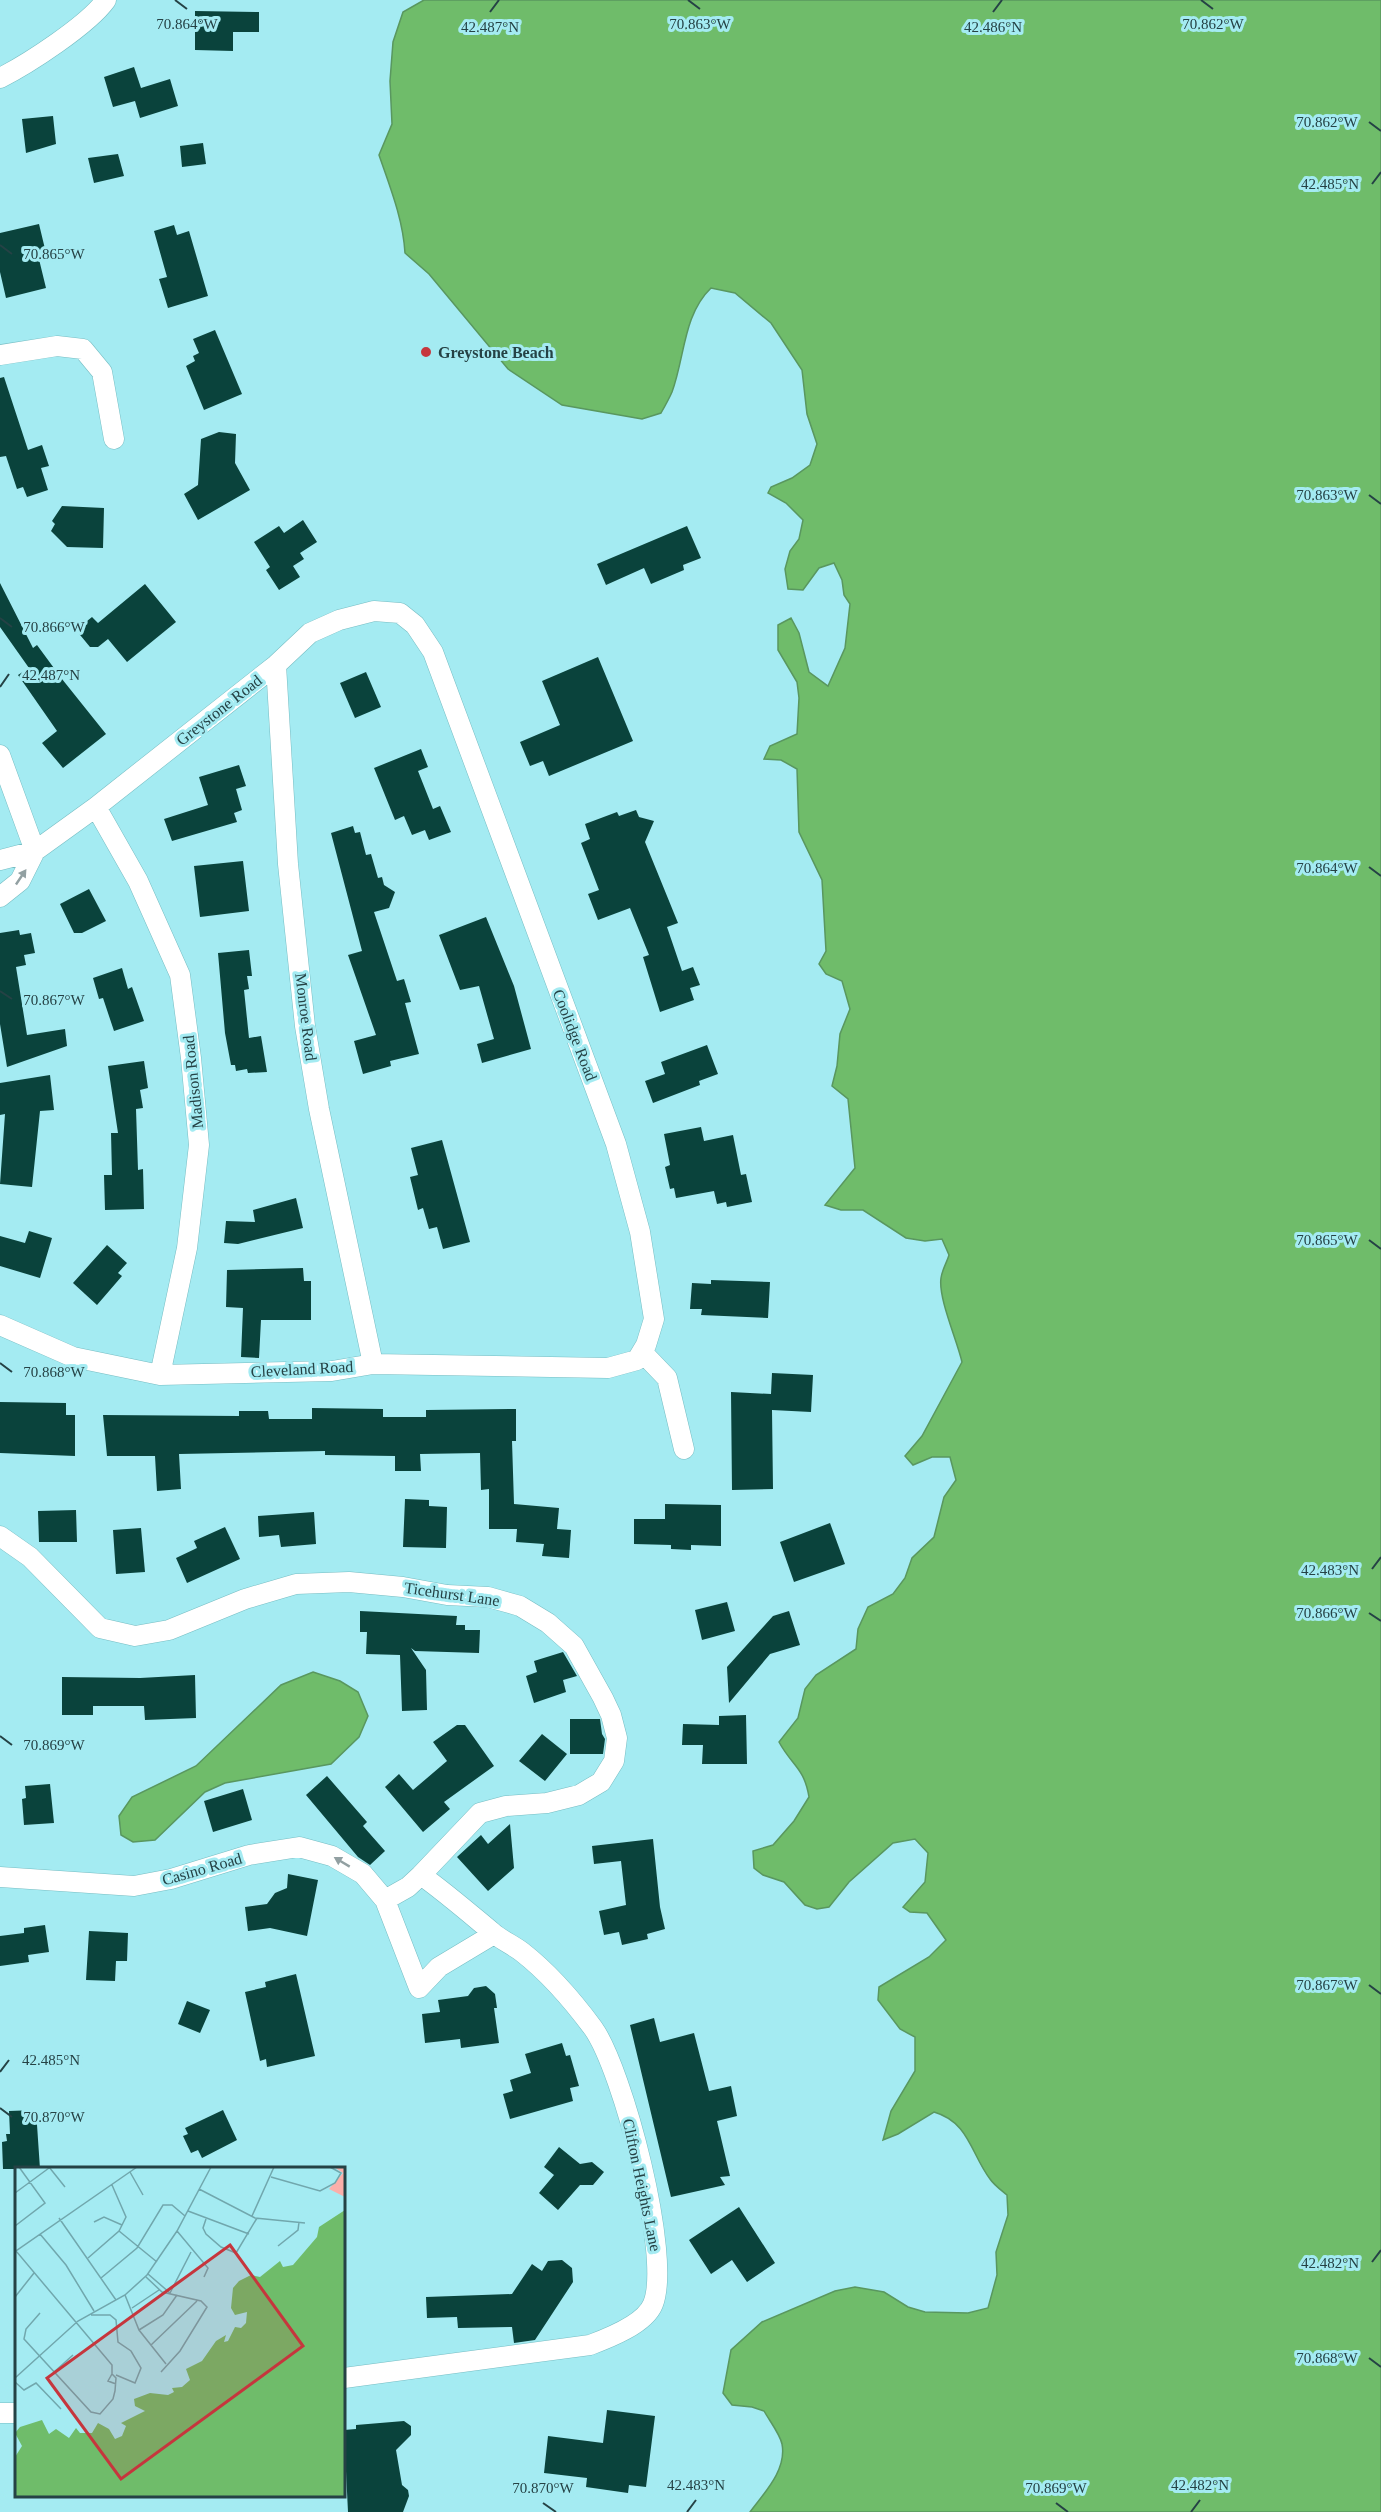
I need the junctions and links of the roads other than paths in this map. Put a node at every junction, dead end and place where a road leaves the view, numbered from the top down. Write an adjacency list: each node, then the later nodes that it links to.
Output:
1 (106, 0): 2 (street)
2 (0, 78)
3 (0, 355): 4 (street)
4 (114, 439)
5 (415, 626): 6 (street, Greystone Road); 13 (street, Coolidge Road)
6 (276, 665): 8 (street, Greystone Road); 14 (street, Monroe Road)
7 (0, 755): 9 (street)
8 (96, 807): 9 (street, Greystone Road); 15 (street, Madison Road)
9 (35, 851): 10 (street, Greystone Road); 11 (street, Greystone Road, one-way to 9)
10 (0, 860)
11 (0, 897)
12 (0, 1325): 15 (street, Cleveland Road)
13 (642, 1352): 14 (street, Cleveland Road); 16 (street)
14 (373, 1364): 15 (street, Cleveland Road)
15 (160, 1375)
16 (684, 1449)
17 (0, 1536): 18 (street, Ticehurst Lane)
18 (421, 1875): 20 (street); 21 (street)
19 (0, 1877): 20 (street, Casino Road, one-way to 19)
20 (386, 1900): 21 (street, Casino Road)
21 (494, 1934): 22 (street, Clifton Heights Lane)
22 (345, 2378)

